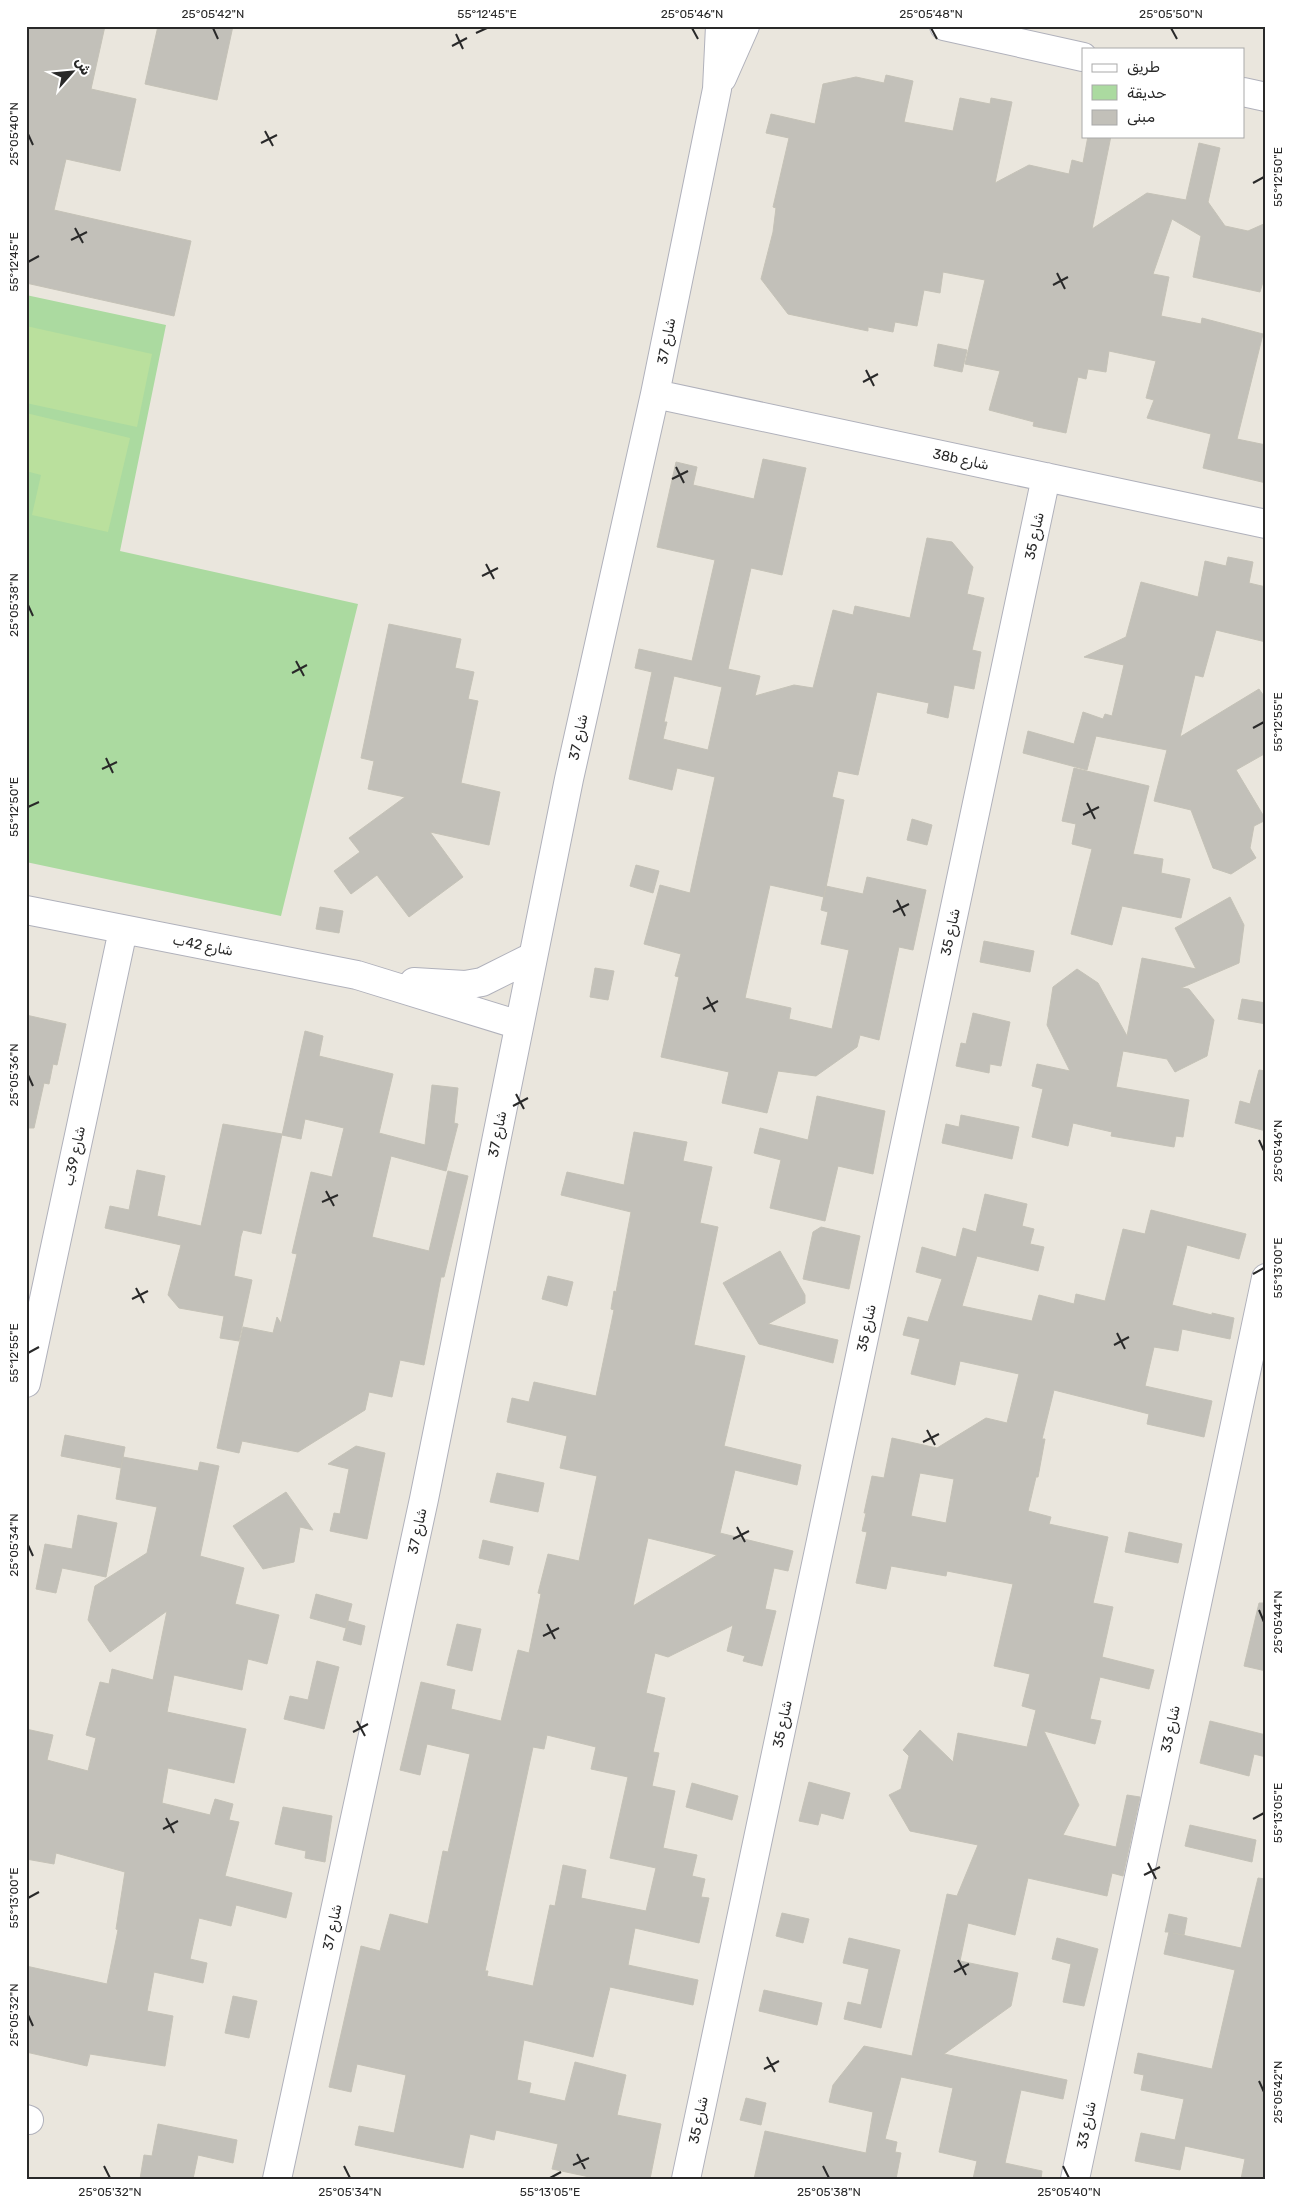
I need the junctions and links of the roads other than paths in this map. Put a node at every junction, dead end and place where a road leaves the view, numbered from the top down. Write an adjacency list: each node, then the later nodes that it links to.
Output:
1 (720, 26): 5 (street, شارع 37)
2 (745, 26): 5 (street, شارع 37)
3 (944, 26): 4 (street)
4 (1082, 57)
5 (717, 89): 8 (street, شارع 37)
6 (1244, 92): 7 (street)
7 (1266, 97)
8 (655, 394): 9 (street, 38b شارع); 13 (street, شارع 37)
9 (1046, 477): 10 (street, 38b شارع); 20 (street, شارع 35)
10 (1266, 524)
11 (26, 910): 12 (street, شارع 42ب)
12 (122, 930): 14 (street, شارع 42ب); 17 (street, شارع 39ب)
13 (532, 958): 14 (street, شارع 42ب); 15 (street, شارع 37)
14 (380, 980): 15 (street, شارع 42ب)
15 (519, 1025): 19 (street, شارع 37)
16 (1266, 1278): 21 (street, شارع 33)
17 (32, 1331): 18 (street, شارع 39ب)
18 (26, 1383)
19 (284, 2177)
20 (686, 2179)
21 (1075, 2179)

